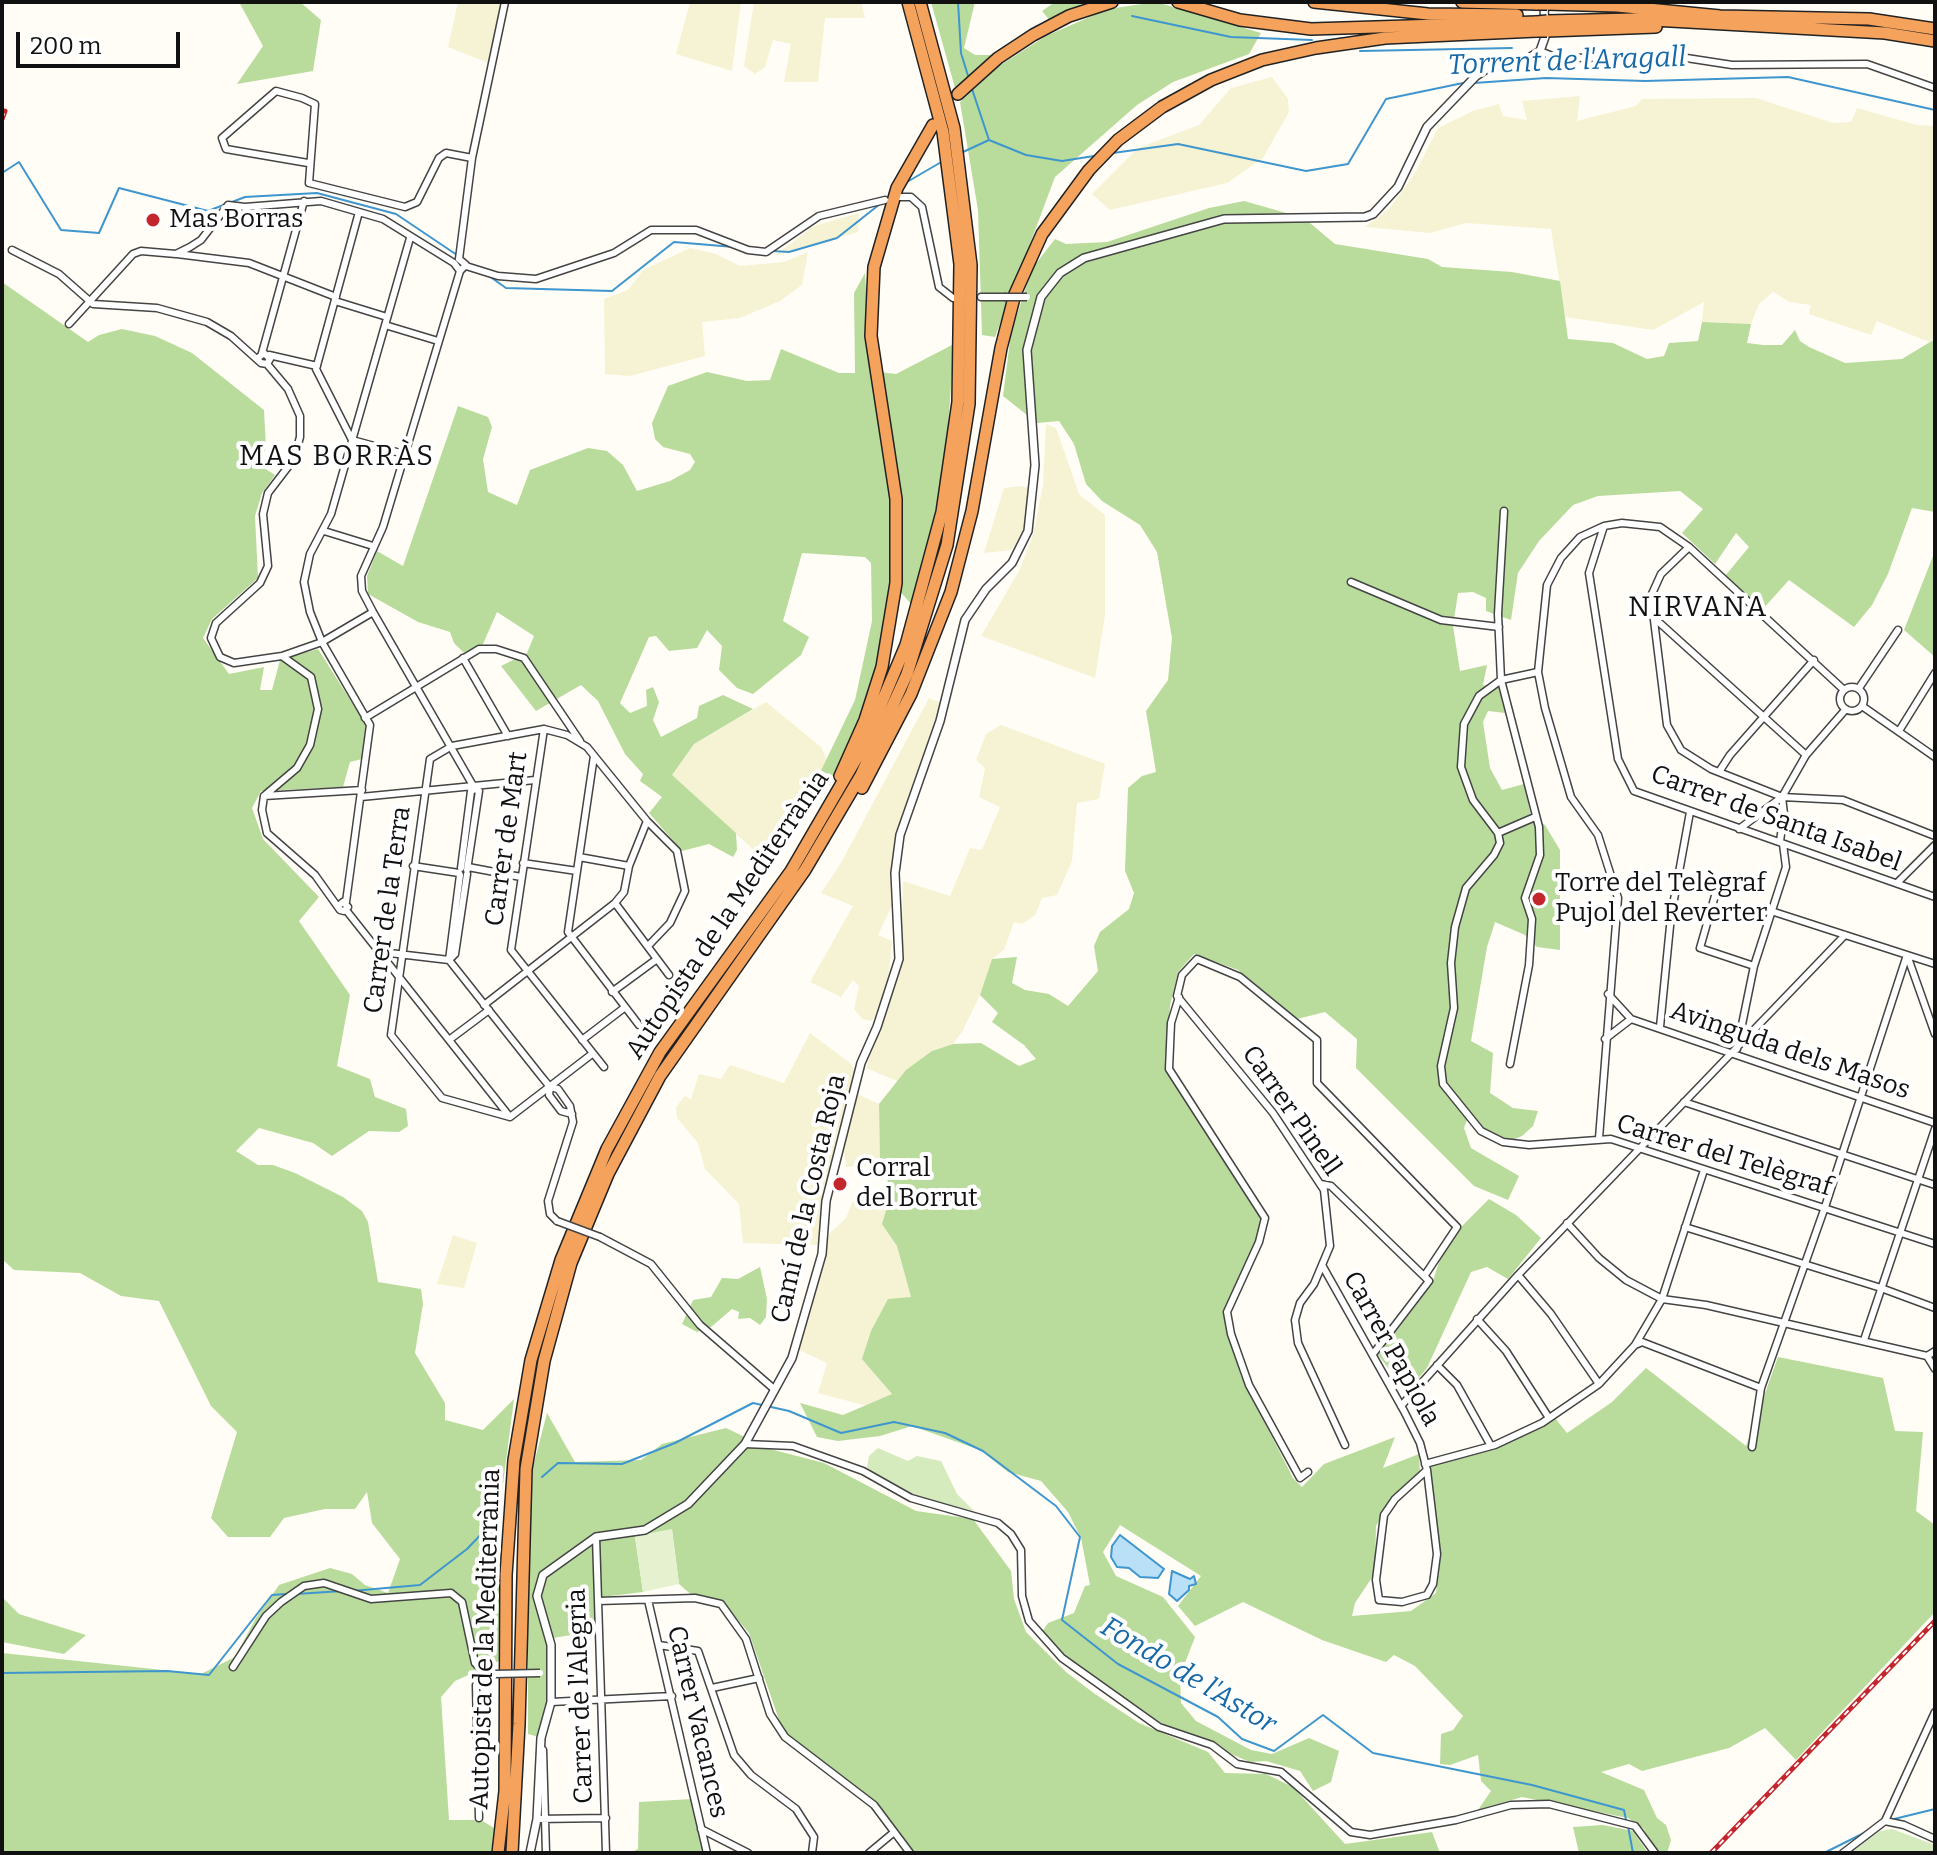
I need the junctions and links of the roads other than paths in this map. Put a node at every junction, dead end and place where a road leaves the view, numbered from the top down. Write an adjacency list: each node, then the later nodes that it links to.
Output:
1 (505, 2): 15 (street)
2 (908, 2): 109 (highway, Autopista de la Mediterrània)
3 (920, 2): 91 (highway, Autopista de la Mediterrània)
4 (1112, 2): 13 (highway)
5 (1178, 2): 8 (highway)
6 (1314, 2): 8 (highway)
7 (1462, 2): 8 (highway)
8 (1542, 15): 9 (highway); 10 (highway); 11 (street); 91 (highway)
9 (1935, 29)
10 (1935, 41)
11 (1540, 50): 12 (street); 28 (street, Camí de la Costa Roja)
12 (1935, 88)
13 (958, 94)
14 (933, 125): 109 (highway)
15 (472, 158): 16 (street); 24 (street)
16 (308, 163): 16 (street)
17 (899, 197): 29 (street)
18 (885, 200): 25 (street)
19 (304, 201): 20 (street); 23 (street); 26 (street)
20 (359, 212): 21 (street); 30 (street)
21 (410, 238): 24 (street); 32 (street)
22 (12, 250): 31 (street)
23 (177, 254): 26 (street); 31 (street)
24 (457, 261): 25 (street)
25 (463, 269): 35 (street)
26 (284, 276): 30 (street); 36 (street)
27 (981, 297): 28 (street, bridge)
28 (1041, 297): 167 (street, Camí de la Costa Roja)
29 (953, 298)
30 (336, 299): 32 (street); 37 (street)
31 (90, 301): 33 (street); 36 (street)
32 (387, 317): 34 (street)
33 (69, 324)
34 (385, 325): 35 (street); 38 (street)
35 (438, 341): 39 (street)
36 (263, 355): 37 (street); 51 (street)
37 (317, 366): 38 (street)
38 (352, 440): 39 (street); 42 (street)
39 (404, 454): 43 (street)
40 (1504, 511): 48 (street)
41 (1604, 526): 44 (street); 54 (street); 79 (street, Carrer de Santa Isabel)
42 (324, 531): 43 (street); 50 (street)
43 (373, 546): 46 (street)
44 (1689, 547): 47 (street); 53 (street)
45 (1351, 582): 48 (street)
46 (373, 612): 50 (street); 57 (street)
47 (1652, 616): 62 (street); 72 (street)
48 (1499, 627): 56 (street)
49 (1898, 630): 58 (street)
50 (322, 642): 51 (street); 63 (street)
51 (282, 656): 77 (street)
52 (463, 658): 57 (street); 66 (street); 67 (street)
53 (1814, 660): 59 (street); 62 (street)
54 (1538, 672): 56 (street); 116 (street)
55 (1935, 673): 65 (street)
56 (1501, 680): 80 (street); 83 (street)
57 (415, 686): 63 (street); 68 (street)
58 (1859, 688): 59 (street); 60 (street)
59 (1844, 690): 61 (street)
60 (1862, 706): 61 (street); 65 (street)
61 (1846, 709): 69 (street)
62 (1764, 717): 69 (street); 72 (street)
63 (365, 718): 76 (street)
64 (544, 729): 66 (street); 67 (street); 73 (street, Carrer de Mart)
65 (1899, 731): 71 (street)
66 (508, 736): 68 (street)
67 (582, 744): 70 (street)
68 (452, 746): 74 (street); 75 (street, Carrer de la Terra)
69 (1806, 755): 78 (street)
70 (594, 756): 81 (street); 87 (street)
71 (1935, 757)
72 (1719, 772): 78 (street)
73 (535, 780): 74 (street); 88 (street, Carrer de Mart)
74 (475, 787): 75 (street); 92 (street)
75 (425, 791): 76 (street); 89 (street, Carrer de la Terra)
76 (361, 794): 77 (street); 99 (street)
77 (264, 796): 99 (street)
78 (1782, 797): 82 (street); 84 (street); 85 (street)
79 (1690, 812): 82 (street, Carrer de Santa Isabel); 122 (street)
80 (1535, 817): 83 (street); 129 (street)
81 (647, 821): 90 (street); 103 (street)
82 (1739, 829): 85 (street, Carrer de Santa Isabel)
83 (1498, 833): 137 (street, Carrer del Telègraf)
84 (1935, 836)
85 (1782, 842): 95 (street, Carrer de Santa Isabel); 100 (street)
86 (1935, 845): 95 (street)
87 (579, 857): 90 (street); 93 (street)
88 (523, 863): 93 (street); 94 (street, Carrer de Mart)
89 (413, 866): 92 (street); 105 (street, Carrer de la Terra)
90 (629, 866): 98 (street)
91 (805, 870): 197 (highway, Autopista de la Mediterrània)
92 (464, 871): 94 (street); 108 (street)
93 (577, 871): 102 (street)
94 (521, 877): 112 (street, Carrer de Mart)
95 (1897, 883): 97 (street, Carrer de Santa Isabel)
96 (1716, 892): 111 (street)
97 (1935, 897)
98 (615, 903): 102 (street); 103 (street)
99 (343, 906): 104 (street)
100 (1771, 911): 101 (street); 111 (street)
101 (1845, 935): 106 (street); 127 (street)
102 (571, 937): 112 (street); 115 (street)
103 (648, 946): 107 (street)
104 (381, 952): 105 (street); 113 (street)
105 (400, 953): 108 (street); 113 (street, Carrer de la Terra)
106 (1907, 955): 110 (street); 123 (street); 132 (street)
107 (657, 959): 114 (street); 115 (street)
108 (449, 960): 118 (street)
109 (723, 960): 196 (highway, Autopista de la Mediterrània)
110 (1935, 964)
111 (1754, 966): 127 (street)
112 (527, 970): 118 (street); 126 (street, Carrer de Mart)
113 (398, 972): 125 (street); 134 (street, Carrer de la Terra)
114 (669, 975)
115 (612, 992): 119 (street)
116 (1608, 994): 120 (street, Avinguda dels Masos); 124 (street)
117 (1179, 997): 142 (street, Carrer Pinell); 152 (street, Carrer Pinell); 175 (street)
118 (486, 1008): 125 (street); 131 (street)
119 (624, 1008): 121 (street); 126 (street)
120 (1631, 1019): 122 (street, Avinguda dels Masos); 124 (street, Avinguda dels Masos)
121 (639, 1025)
122 (1660, 1027): 127 (street, Avinguda dels Masos)
123 (1935, 1034)
124 (1605, 1039): 137 (street)
125 (449, 1040): 134 (street)
126 (582, 1040): 128 (street, Carrer de Mart)
127 (1735, 1053): 132 (street, Avinguda dels Masos); 133 (street)
128 (592, 1054): 130 (street, Carrer de Mart); 131 (street)
129 (1510, 1064)
130 (604, 1067)
131 (550, 1087): 134 (street); 167 (street, bridge)
132 (1859, 1096): 135 (street, Avinguda dels Masos); 139 (street)
133 (1684, 1102): 138 (street); 139 (street)
134 (510, 1117)
135 (1935, 1123)
136 (1935, 1129): 141 (street)
137 (1599, 1138): 138 (street, Carrer del Telègraf)
138 (1638, 1149): 140 (street, Carrer del Telègraf); 145 (street)
139 (1841, 1153): 141 (street); 144 (street)
140 (1704, 1170): 144 (street, Carrer del Telègraf); 146 (street)
141 (1917, 1179): 143 (street); 147 (street)
142 (1320, 1183): 150 (street, Carrer Pinell); 152 (street)
143 (1935, 1185)
144 (1825, 1207): 147 (street, Carrer del Telègraf); 149 (street)
145 (1567, 1223): 151 (street); 154 (street)
146 (1685, 1227): 149 (street); 154 (street)
147 (1898, 1232): 148 (street, Carrer del Telègraf); 153 (street)
148 (1935, 1244)
149 (1804, 1264): 153 (street); 157 (street)
150 (1322, 1265): 161 (street, Carrer Papiola); 171 (street, Carrer Pinell)
151 (1518, 1275): 156 (street); 165 (street)
152 (1427, 1278): 161 (street)
153 (1881, 1288): 155 (street); 158 (street)
154 (1662, 1299): 157 (street); 159 (street)
155 (1935, 1308)
156 (1477, 1319): 163 (street); 169 (street)
157 (1783, 1324): 158 (street); 166 (street)
158 (1864, 1340): 162 (street)
159 (1635, 1345): 165 (street); 166 (street)
160 (1935, 1351): 162 (street)
161 (1373, 1354): 168 (street, Carrer Papiola)
162 (1927, 1356): 164 (street)
163 (1437, 1365): 168 (street); 172 (street)
164 (1935, 1369)
165 (1599, 1384): 169 (street)
166 (1761, 1388): 173 (street)
167 (774, 1389): 170 (street, Camí de la Costa Roja)
168 (1401, 1406): 174 (street, Carrer Papiola)
169 (1549, 1418): 172 (street)
170 (745, 1444): 176 (street, Camí de la Costa Roja); 206 (street)
171 (1345, 1445)
172 (1491, 1446): 174 (street)
173 (1752, 1447)
174 (1426, 1467): 174 (street, Carrer Papiola)
175 (1308, 1472)
176 (596, 1537): 178 (street, Carrer de l'Alegria); 182 (street)
177 (648, 1600): 178 (street); 179 (street, Carrer Vacances); 183 (street)
178 (598, 1601): 186 (street, Carrer de l'Alegria)
179 (659, 1645): 184 (street); 185 (street, Carrer Vacances)
180 (233, 1667): 181 (street)
181 (483, 1671): 182 (street, bridge); 189 (street)
182 (552, 1672): 187 (street)
183 (759, 1678): 184 (street); 194 (street)
184 (712, 1688): 203 (street)
185 (672, 1696): 186 (street); 193 (street, Carrer Vacances)
186 (603, 1701): 187 (street); 190 (street, Carrer de l'Alegria)
187 (551, 1702): 191 (street)
188 (1935, 1712): 192 (street)
189 (479, 1818)
190 (606, 1818): 191 (street); 200 (street, Carrer de l'Alegria)
191 (542, 1819): 198 (street); 199 (street)
192 (1885, 1821): 195 (street); 207 (street)
193 (701, 1829): 201 (street, Carrer Vacances); 202 (street)
194 (893, 1833): 204 (street); 205 (street)
195 (1935, 1839)
196 (498, 1853)
197 (512, 1853)
198 (530, 1853)
199 (546, 1853)
200 (606, 1853)
201 (707, 1853)
202 (748, 1853)
203 (812, 1853)
204 (869, 1853)
205 (910, 1853)
206 (1655, 1853)
207 (1843, 1853)

